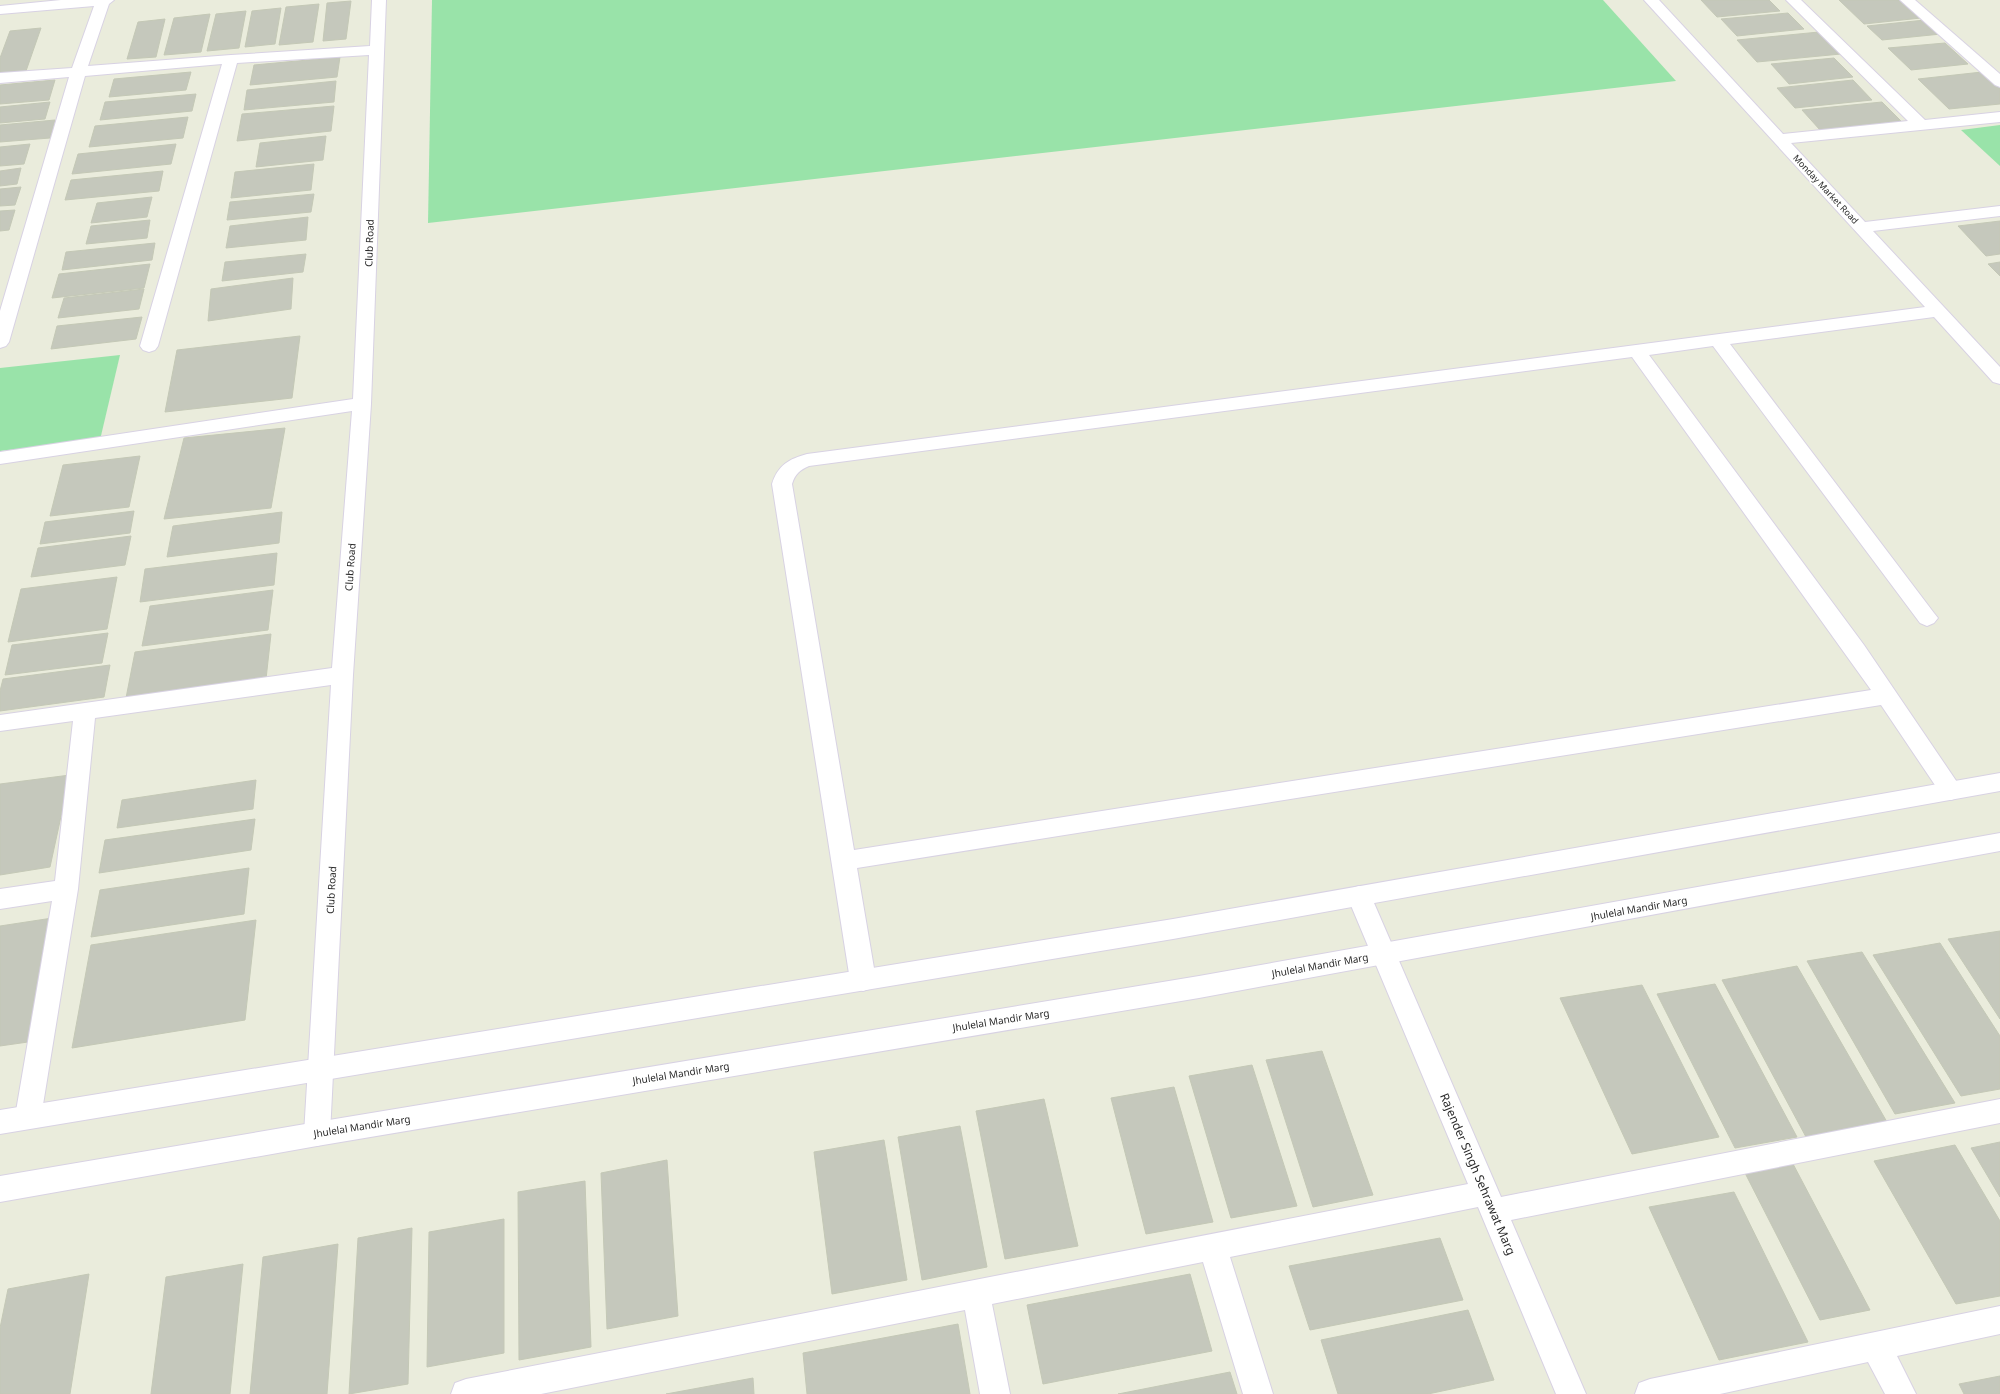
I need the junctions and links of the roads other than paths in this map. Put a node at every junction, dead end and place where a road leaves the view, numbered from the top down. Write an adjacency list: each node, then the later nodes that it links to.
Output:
1 (103, 0): 2 (street); 7 (street); 10 (street)
2 (107, 0)
3 (379, 0): 8 (street, Club Road)
4 (1651, 0): 15 (street, Monday Market Road)
5 (1793, 0): 14 (street)
6 (1907, 0): 12 (street)
7 (0, 10)
8 (377, 50): 9 (street); 24 (street, Club Road)
9 (231, 59): 10 (street); 21 (street)
10 (79, 70): 11 (street); 20 (street)
11 (0, 78)
12 (2000, 82)
13 (2000, 117): 14 (street)
14 (1921, 125): 15 (street)
15 (1780, 139): 17 (street, Monday Market Road)
16 (2000, 211): 17 (street)
17 (1861, 227): 18 (street, Monday Market Road)
18 (1938, 311): 19 (street); 23 (street, Monday Market Road)
19 (1718, 341): 22 (street); 26 (street)
20 (0, 342)
21 (149, 346)
22 (1637, 351): 28 (street); 34 (street)
23 (2000, 378)
24 (362, 404): 25 (street); 27 (street, Club Road)
25 (0, 458)
26 (1927, 618)
27 (342, 675): 29 (street); 40 (street, Club Road)
28 (1886, 696): 32 (street); 34 (street)
29 (85, 711): 30 (street); 35 (street)
30 (0, 724)
31 (2000, 782): 32 (street)
32 (1951, 791): 36 (street)
33 (2000, 842): 38 (street, Jhulelal Mandir Marg)
34 (843, 861): 39 (street)
35 (66, 889): 37 (street); 42 (street)
36 (1359, 896): 38 (street, Rajender Singh Sehrawat Marg); 39 (street)
37 (0, 899)
38 (1384, 954): 44 (street, Jhulelal Mandir Marg); 46 (street, Rajender Singh Sehrawat Marg)
39 (862, 980): 40 (street)
40 (321, 1069): 42 (street); 44 (street, Club Road)
41 (2000, 1110): 46 (street)
42 (28, 1117): 43 (street)
43 (0, 1122)
44 (318, 1134): 45 (street, Jhulelal Mandir Marg)
45 (0, 1189)
46 (1490, 1202): 47 (street); 55 (street, Rajender Singh Sehrawat Marg)
47 (1213, 1247): 48 (street); 54 (street)
48 (976, 1294): 51 (street); 53 (street)
49 (2000, 1320): 50 (street)
50 (1875, 1346): 56 (street); 57 (street)
51 (509, 1390): 52 (street)
52 (466, 1394)
53 (994, 1394)
54 (1258, 1394)
55 (1571, 1394)
56 (1650, 1394)
57 (1901, 1394)

